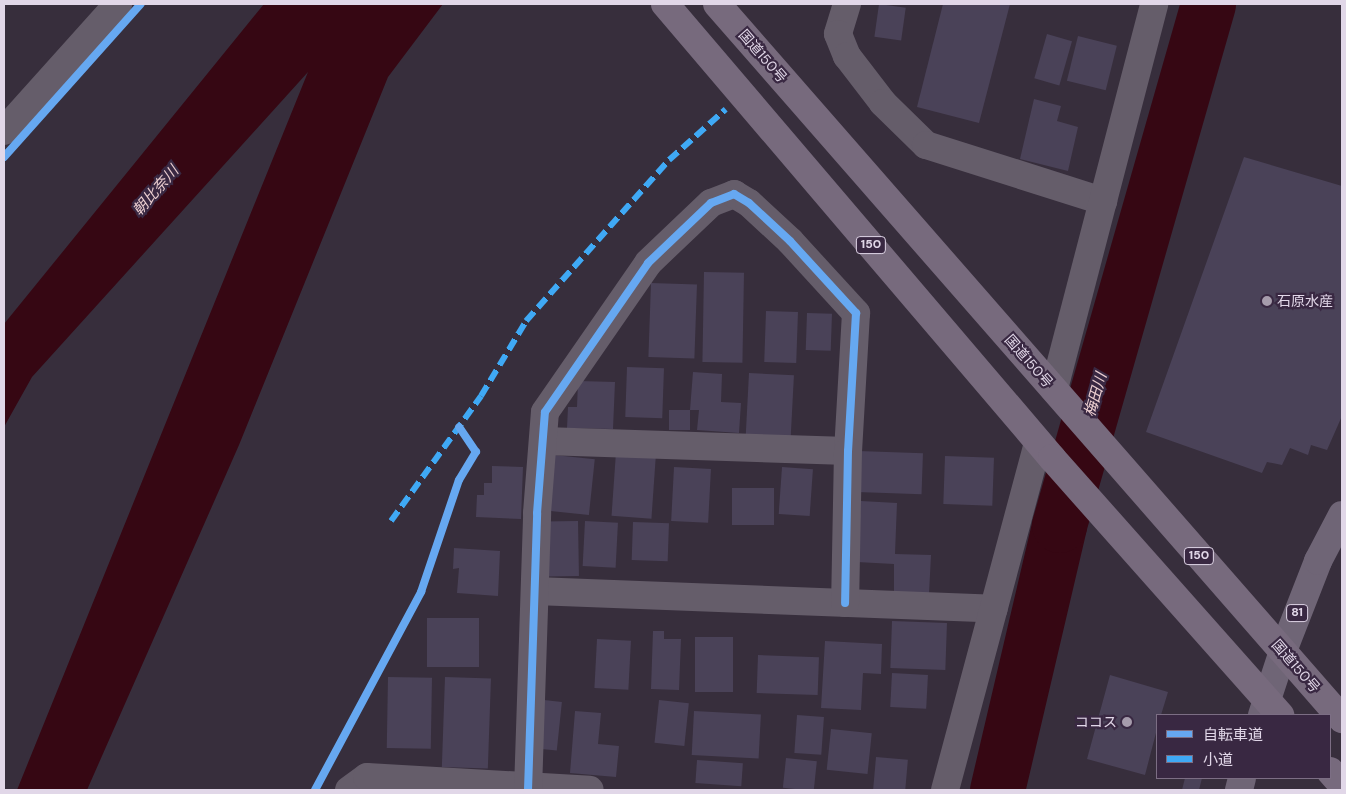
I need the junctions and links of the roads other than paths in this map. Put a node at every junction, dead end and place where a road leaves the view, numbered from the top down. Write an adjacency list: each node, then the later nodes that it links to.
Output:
1 (118, 4): 6 (street)
2 (665, 4): 11 (highway, 150)
3 (717, 4): 8 (highway, 国道150号 / 150)
4 (847, 4): 7 (street)
5 (1154, 4): 7 (street)
6 (4, 131)
7 (1103, 201): 8 (street)
8 (1061, 397): 16 (highway, 国道150号 / 150)
9 (544, 441): 10 (street); 10 (street); 13 (street)
10 (848, 450): 14 (street)
11 (1045, 450): 15 (street); 17 (highway, 150)
12 (1342, 515): 16 (main road, 81)
13 (535, 591): 14 (street); 21 (street)
14 (845, 603): 15 (street)
15 (994, 609): 24 (street)
16 (1282, 650): 17 (main road, 81); 18 (highway, 国道150号 / 150)
17 (1269, 710)
18 (1342, 719)
19 (1331, 772): 20 (highway)
20 (1342, 785)
21 (528, 788): 22 (street); 23 (street)
22 (349, 790)
23 (590, 790)
24 (945, 790)

